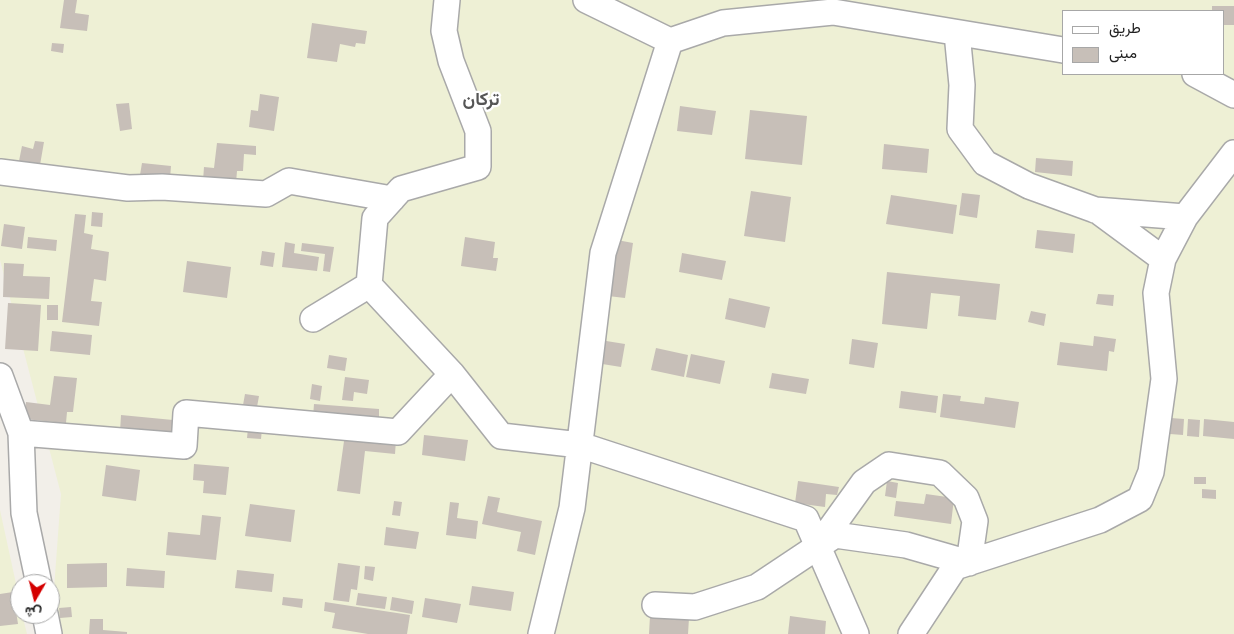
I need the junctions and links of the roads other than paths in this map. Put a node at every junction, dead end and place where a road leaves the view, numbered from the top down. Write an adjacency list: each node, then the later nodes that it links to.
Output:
1 (447, 0): 11 (street)
2 (586, 0): 5 (street)
3 (726, 11): 4 (street); 5 (street)
4 (957, 33): 6 (street); 12 (street)
5 (670, 41): 20 (street)
6 (1062, 50)
7 (1197, 75): 8 (street)
8 (1234, 95)
9 (1234, 153): 13 (street)
10 (0, 172): 11 (street)
11 (392, 199): 15 (street)
12 (1094, 210): 13 (street); 14 (street)
13 (1185, 217): 14 (street)
14 (1163, 259): 22 (street)
15 (369, 285): 16 (street); 17 (street)
16 (313, 319)
17 (452, 374): 19 (street); 20 (street)
18 (0, 376): 19 (street)
19 (21, 433): 23 (street)
20 (580, 445): 21 (street); 25 (street)
21 (818, 546): 22 (street); 22 (street); 24 (street); 26 (street)
22 (968, 563): 27 (street)
23 (37, 574)
24 (655, 605)
25 (541, 634)
26 (856, 634)
27 (911, 634)

